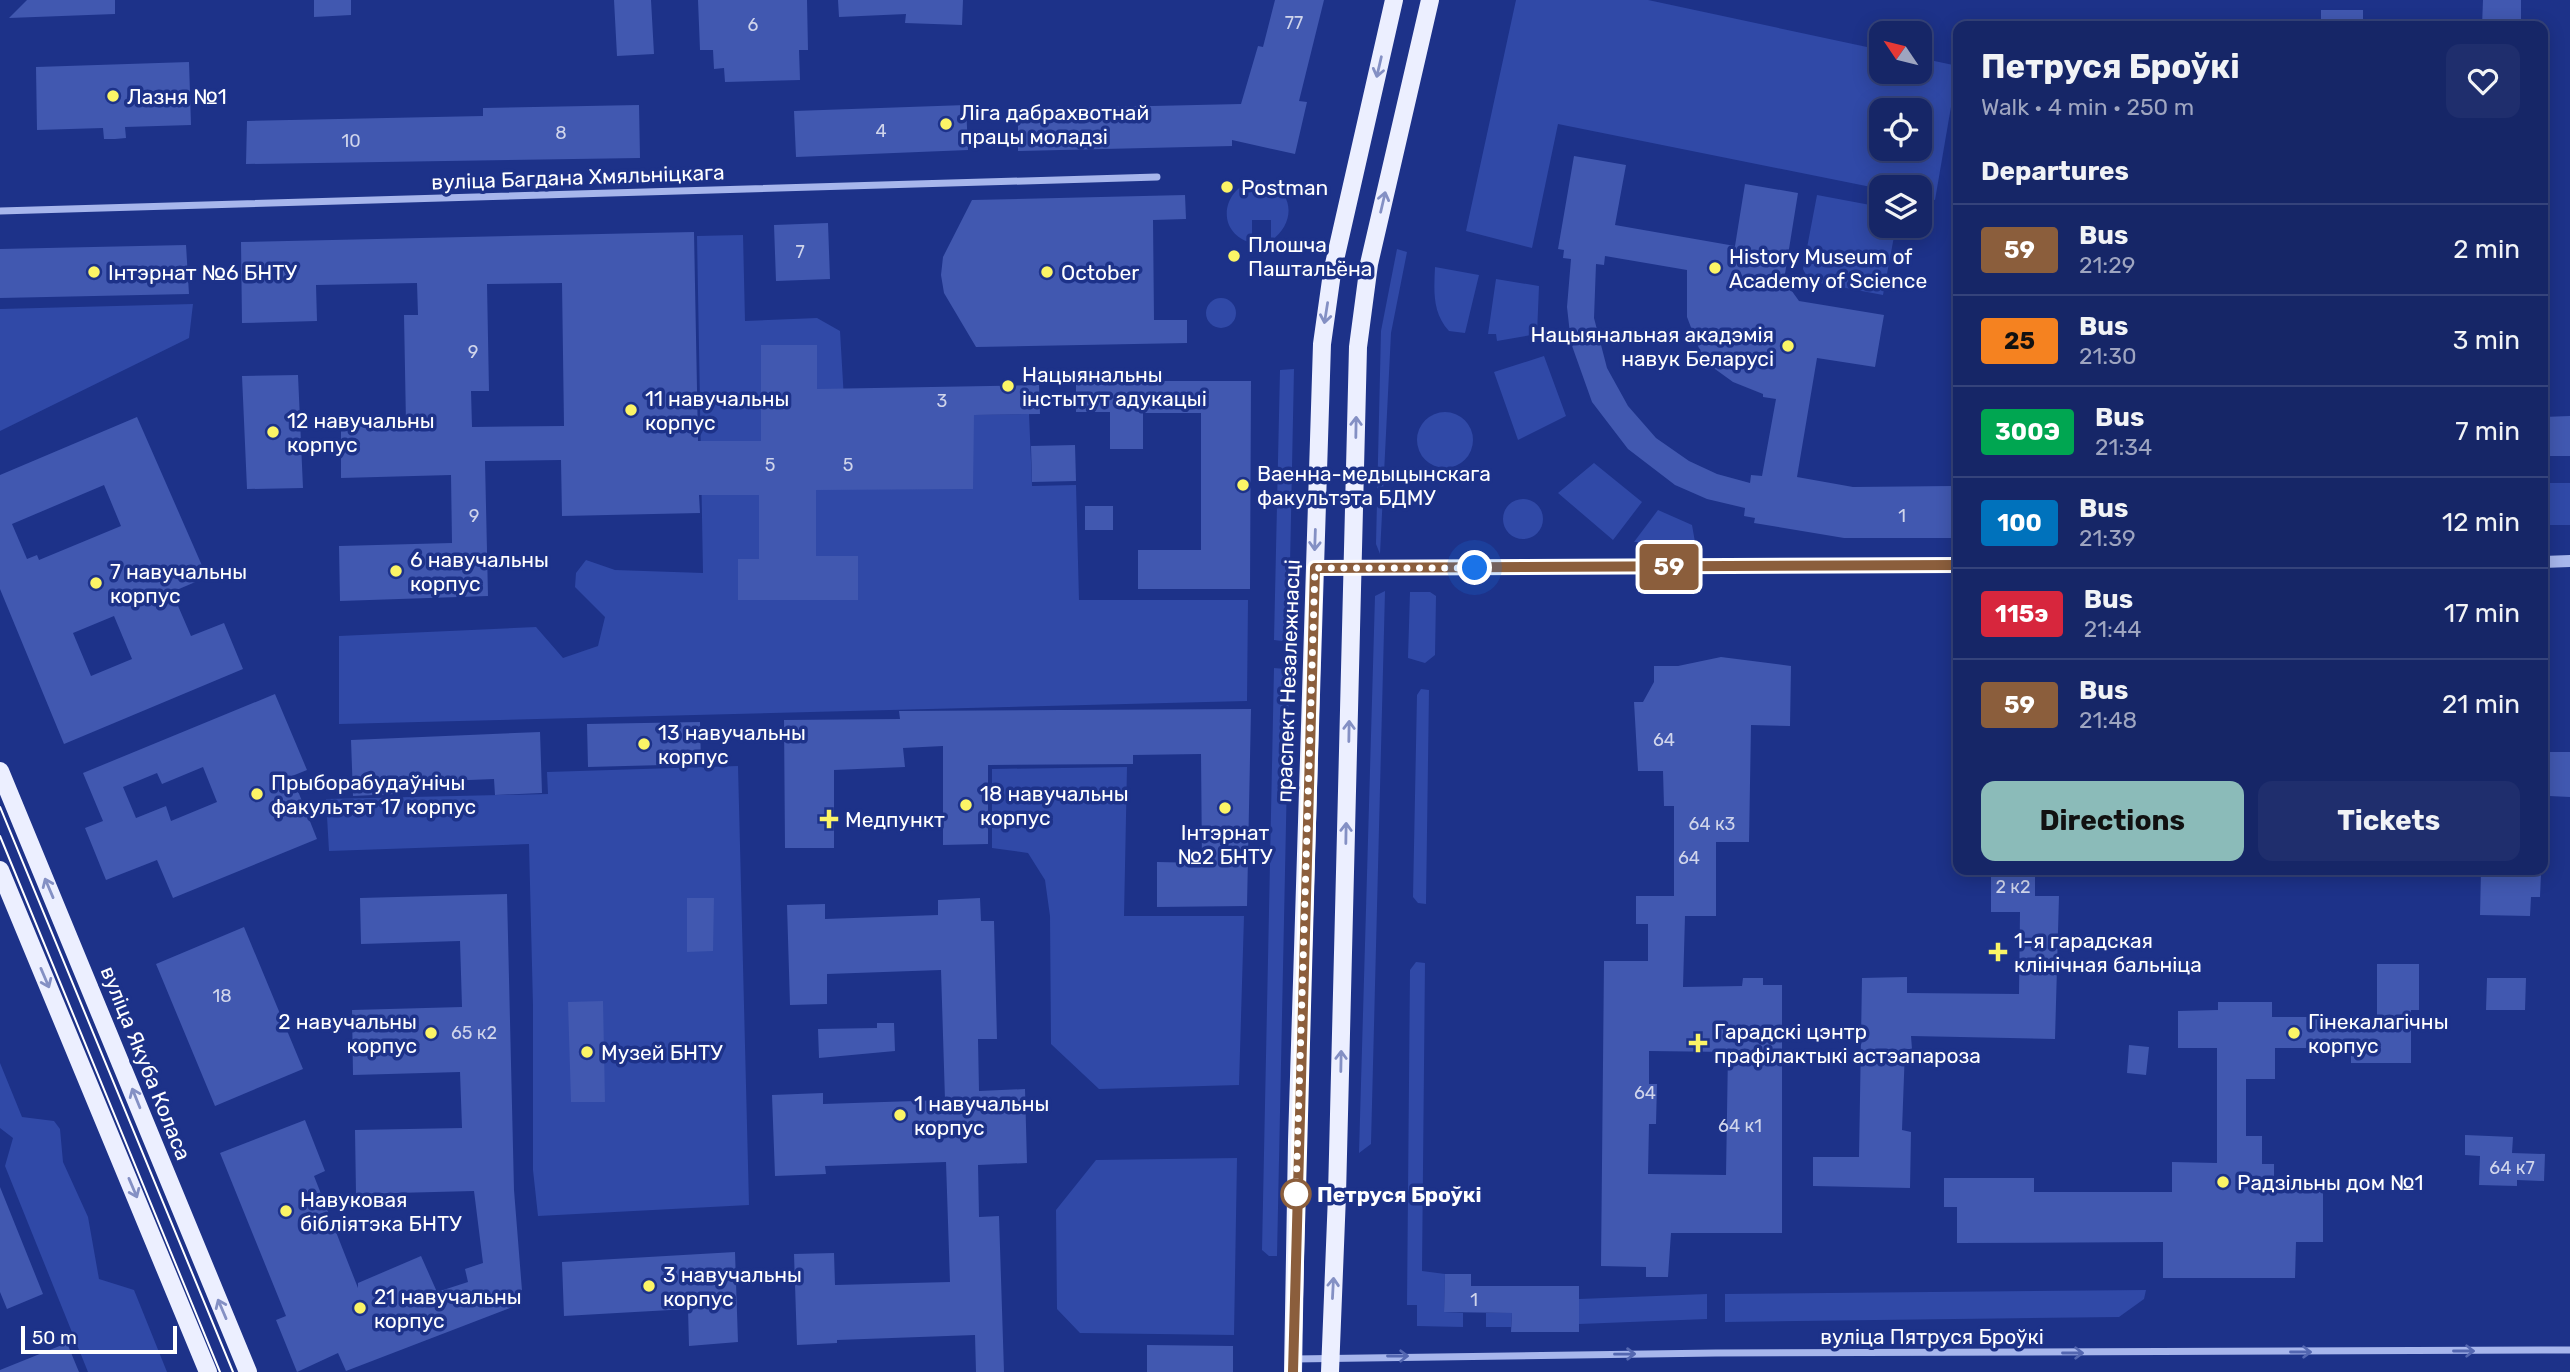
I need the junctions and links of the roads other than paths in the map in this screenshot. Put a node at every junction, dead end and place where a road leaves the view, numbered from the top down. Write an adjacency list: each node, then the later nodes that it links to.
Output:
1 (1394, 0): 8 (main road, праспект Незалежнасці, one-way to 8)
2 (1430, 0): 9 (main road, one-way to 2)
3 (1157, 177): 4 (street, вуліца Багдана Хмяльніцкага)
4 (0, 211)
5 (2548, 562): 6 (street)
6 (2570, 562)
7 (1953, 565): 9 (street)
8 (1315, 568): 9 (street); 14 (main road, праспект Незалежнасці)
9 (1353, 568): 13 (main road, one-way to 9)
10 (0, 771): 16 (main road, вуліца Якуба Коласа, one-way to 10)
11 (0, 870): 15 (main road, one-way to 15)
12 (2570, 1350): 13 (street, вуліца Пятруся Броўкі, one-way to 12)
13 (1330, 1364): 14 (street, вуліца Пятруся Броўкі)
14 (1293, 1365)
15 (208, 1372)
16 (248, 1372)

